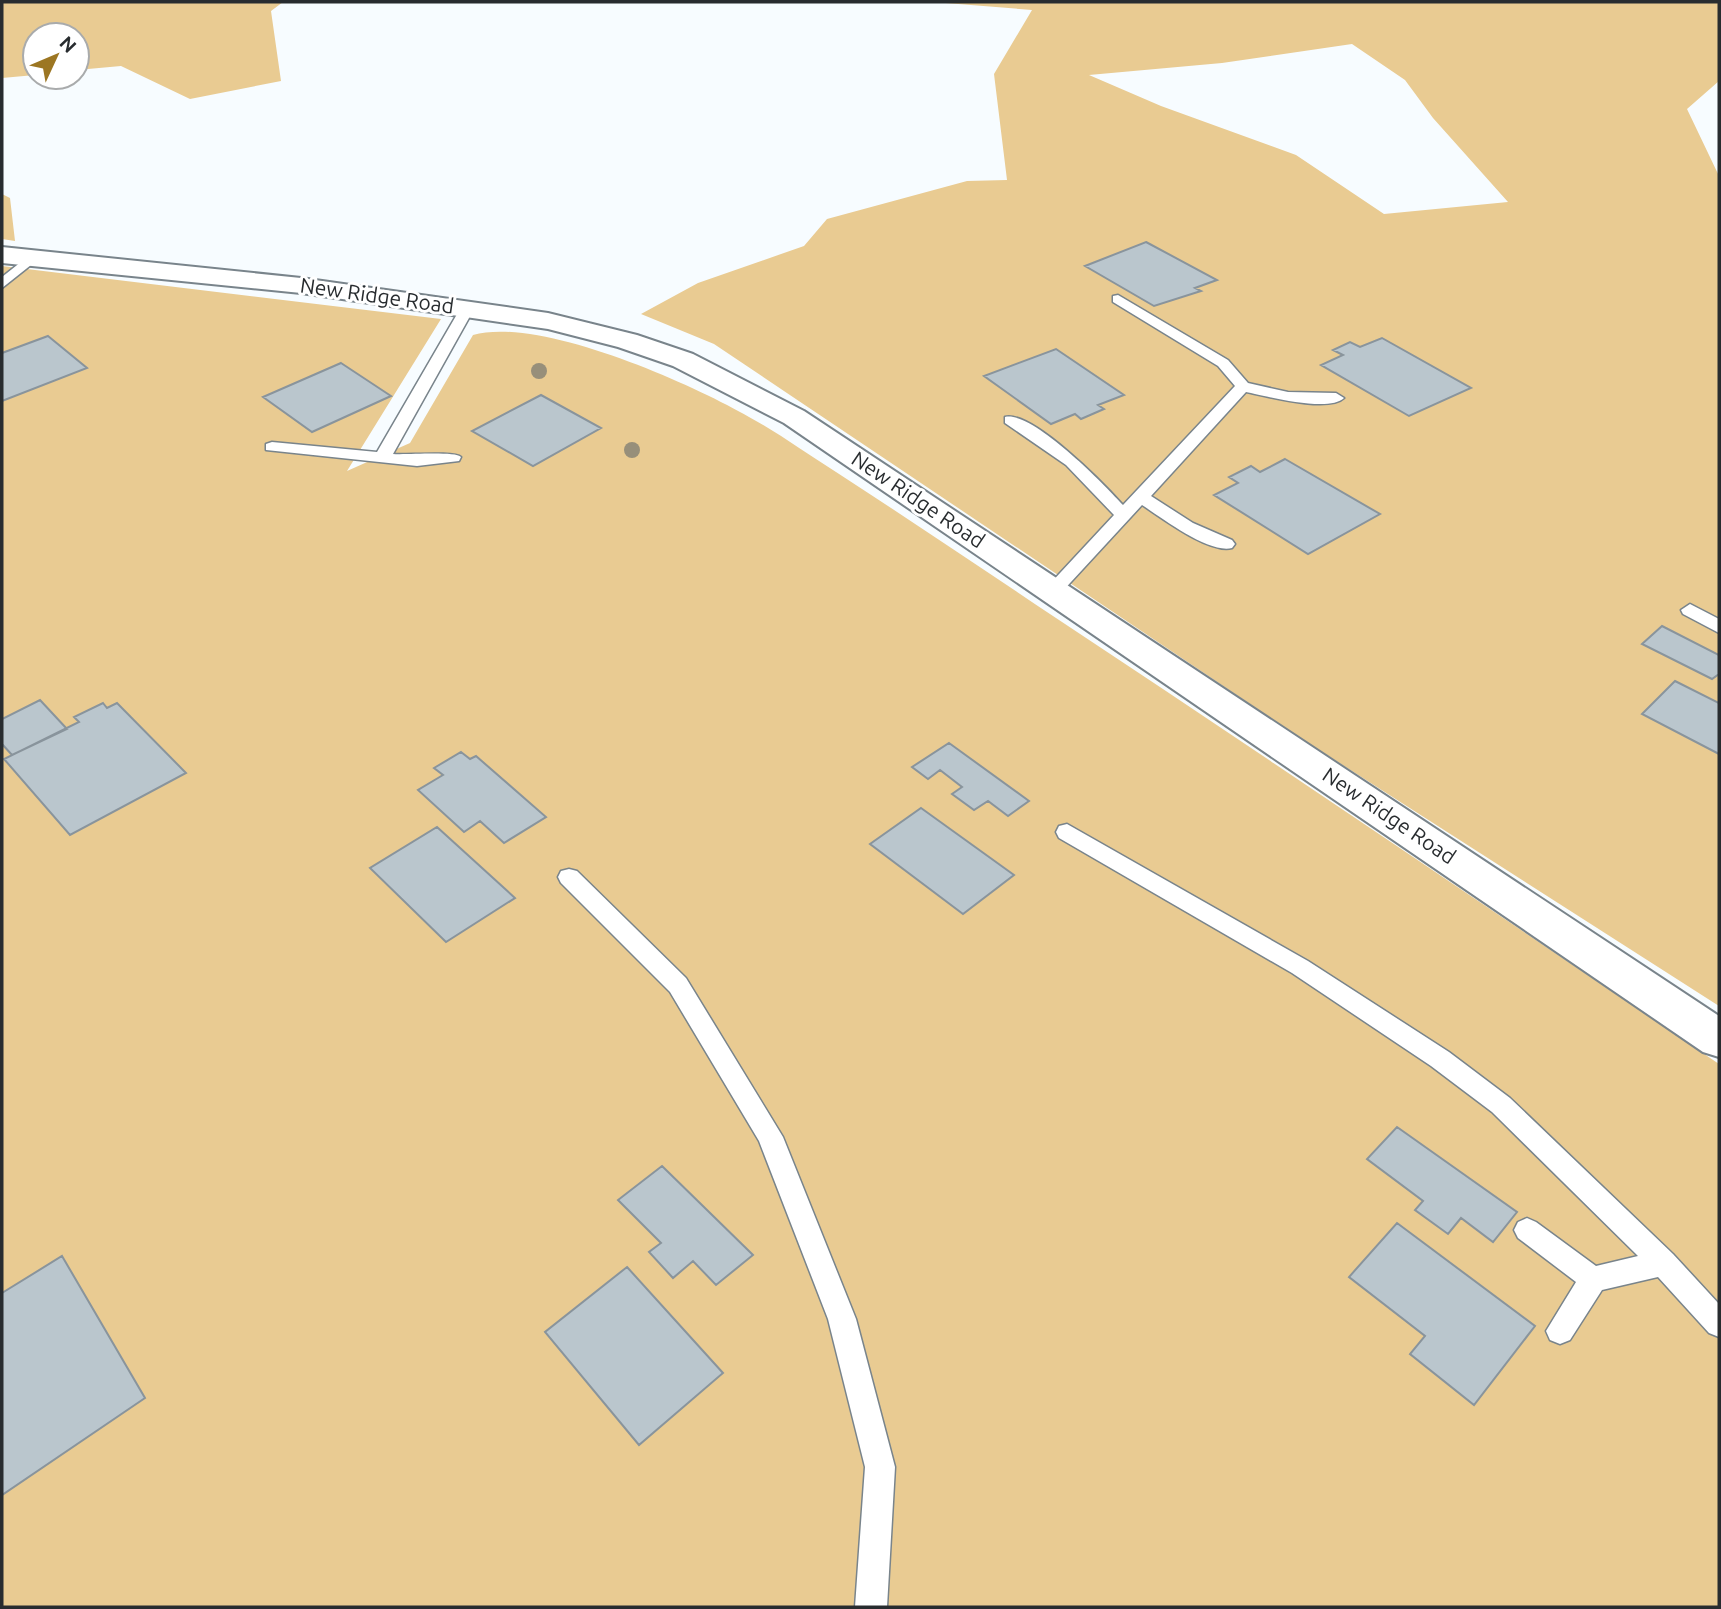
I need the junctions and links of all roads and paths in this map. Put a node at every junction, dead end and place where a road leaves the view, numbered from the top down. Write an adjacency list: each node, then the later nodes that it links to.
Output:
1 (2, 255): 2 (street, New Ridge Road)
2 (31, 258): 3 (lane); 5 (street, New Ridge Road)
3 (2, 284)
4 (1118, 299): 6 (lane)
5 (467, 309): 10 (lane); 15 (street, New Ridge Road)
6 (1243, 386): 7 (lane); 12 (lane)
7 (1336, 398)
8 (1011, 419): 13 (lane)
9 (272, 447): 10 (lane)
10 (383, 456): 11 (lane)
11 (453, 457)
12 (1140, 496): 13 (lane); 14 (lane)
13 (1123, 515): 15 (lane)
14 (1226, 544)
15 (1053, 591): 20 (street, New Ridge Road)
16 (1690, 610): 17 (lane)
17 (1719, 627)
18 (1067, 832): 22 (lane)
19 (569, 877): 26 (lane)
20 (1719, 1040)
21 (1527, 1230): 23 (lane)
22 (1663, 1263): 23 (lane); 24 (lane)
23 (1593, 1279): 25 (lane)
24 (1719, 1324)
25 (1560, 1331)
26 (871, 1607)

